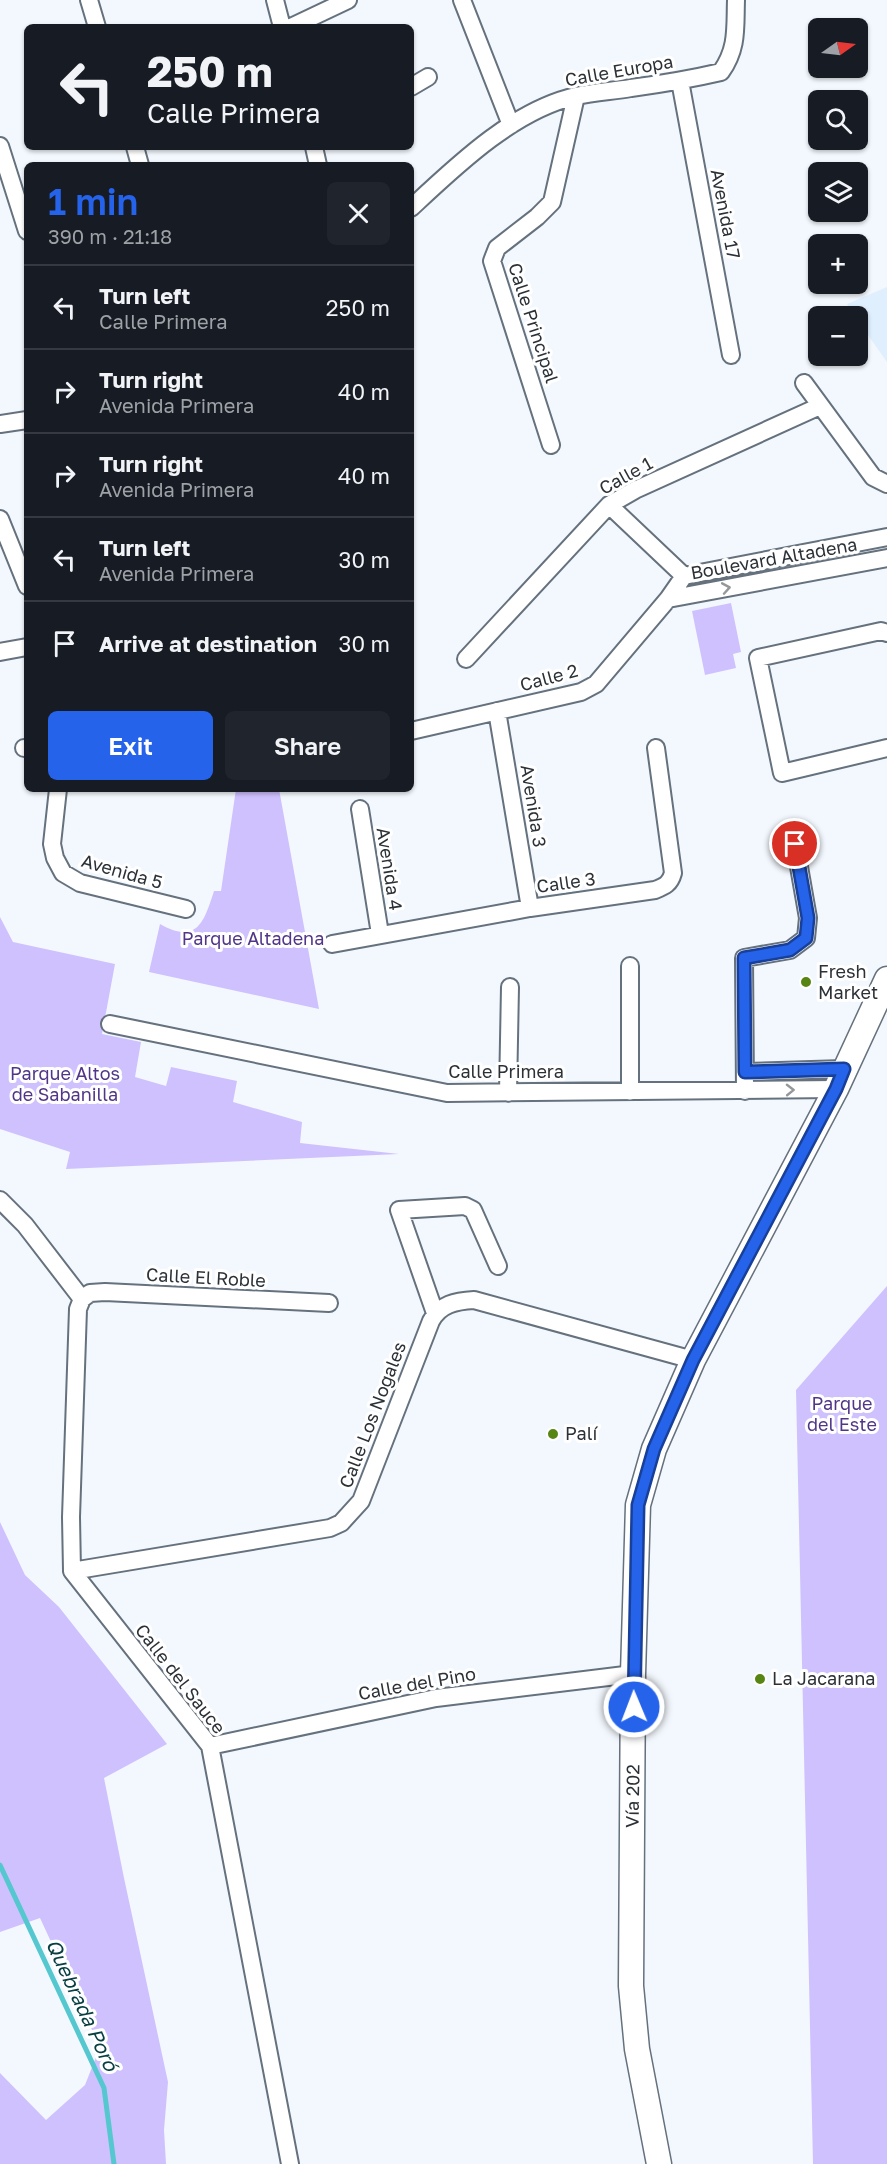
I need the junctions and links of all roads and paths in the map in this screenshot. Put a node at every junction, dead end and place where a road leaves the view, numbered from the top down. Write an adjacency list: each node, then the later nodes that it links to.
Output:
1 (89, 0): 6 (street)
2 (275, 0): 7 (street)
3 (348, 0): 8 (street)
4 (462, 0): 13 (street)
5 (736, 0): 10 (street, Calle Europa)
6 (96, 24)
7 (281, 24)
8 (297, 24)
9 (428, 77): 11 (street)
10 (680, 81): 12 (street, Calle Europa); 17 (street, Avenida 17)
11 (414, 85)
12 (576, 96): 13 (street, Calle Europa); 22 (street, Calle Principal)
13 (511, 125): 15 (street, Calle Europa)
14 (0, 146): 16 (street)
15 (414, 205)
16 (24, 222)
17 (731, 355)
18 (804, 383): 19 (street)
19 (820, 406): 23 (street); 24 (street, Calle 1)
20 (24, 420): 21 (street)
21 (0, 424)
22 (551, 445)
23 (887, 484)
24 (609, 505): 30 (street); 36 (street, Calle 1)
25 (0, 519): 31 (street)
26 (887, 537): 27 (street, Boulevard Altadena)
27 (834, 547): 29 (street); 30 (street, Boulevard Altadena)
28 (887, 558): 29 (street, Boulevard Altadena)
29 (838, 568): 32 (street, Boulevard Altadena, one-way to 29)
30 (684, 576): 32 (street, Calle 2)
31 (24, 579)
32 (668, 599): 37 (street, Calle 2)
33 (887, 633): 40 (street)
34 (24, 648): 35 (street)
35 (0, 652)
36 (466, 659)
37 (497, 711): 38 (street, Calle 2); 44 (street, Avenida 3)
38 (414, 730)
39 (656, 748): 44 (street, Calle 3)
40 (887, 748)
41 (58, 792): 45 (street, Avenida 5)
42 (360, 810): 46 (street, Avenida 4)
43 (795, 844): 52 (street)
44 (530, 908): 46 (street, Calle 3)
45 (186, 909)
46 (380, 934): 47 (street, Calle 3)
47 (332, 944)
48 (630, 966): 55 (street)
49 (887, 979): 53 (main road, Vía 202)
50 (510, 987): 56 (street)
51 (110, 1024): 56 (street, Calle Primera)
52 (745, 1072): 53 (street); 54 (street)
53 (840, 1079): 54 (street, Calle Primera, one-way to 53); 62 (main road, Vía 202)
54 (745, 1090): 55 (street, Calle Primera)
55 (630, 1092): 56 (street, Calle Primera)
56 (508, 1093)
57 (0, 1200): 59 (street)
58 (498, 1266): 61 (street)
59 (82, 1299): 60 (street, Calle El Roble); 63 (street)
60 (329, 1303)
61 (435, 1313): 62 (street); 63 (street, Calle Los Nogales)
62 (693, 1360): 64 (main road, Vía 202)
63 (72, 1571): 65 (street, Calle del Sauce)
64 (633, 1674): 65 (street, Calle del Pino); 67 (main road, Vía 202)
65 (210, 1746): 66 (street, Calle del Sauce)
66 (290, 2164)
67 (659, 2164)

